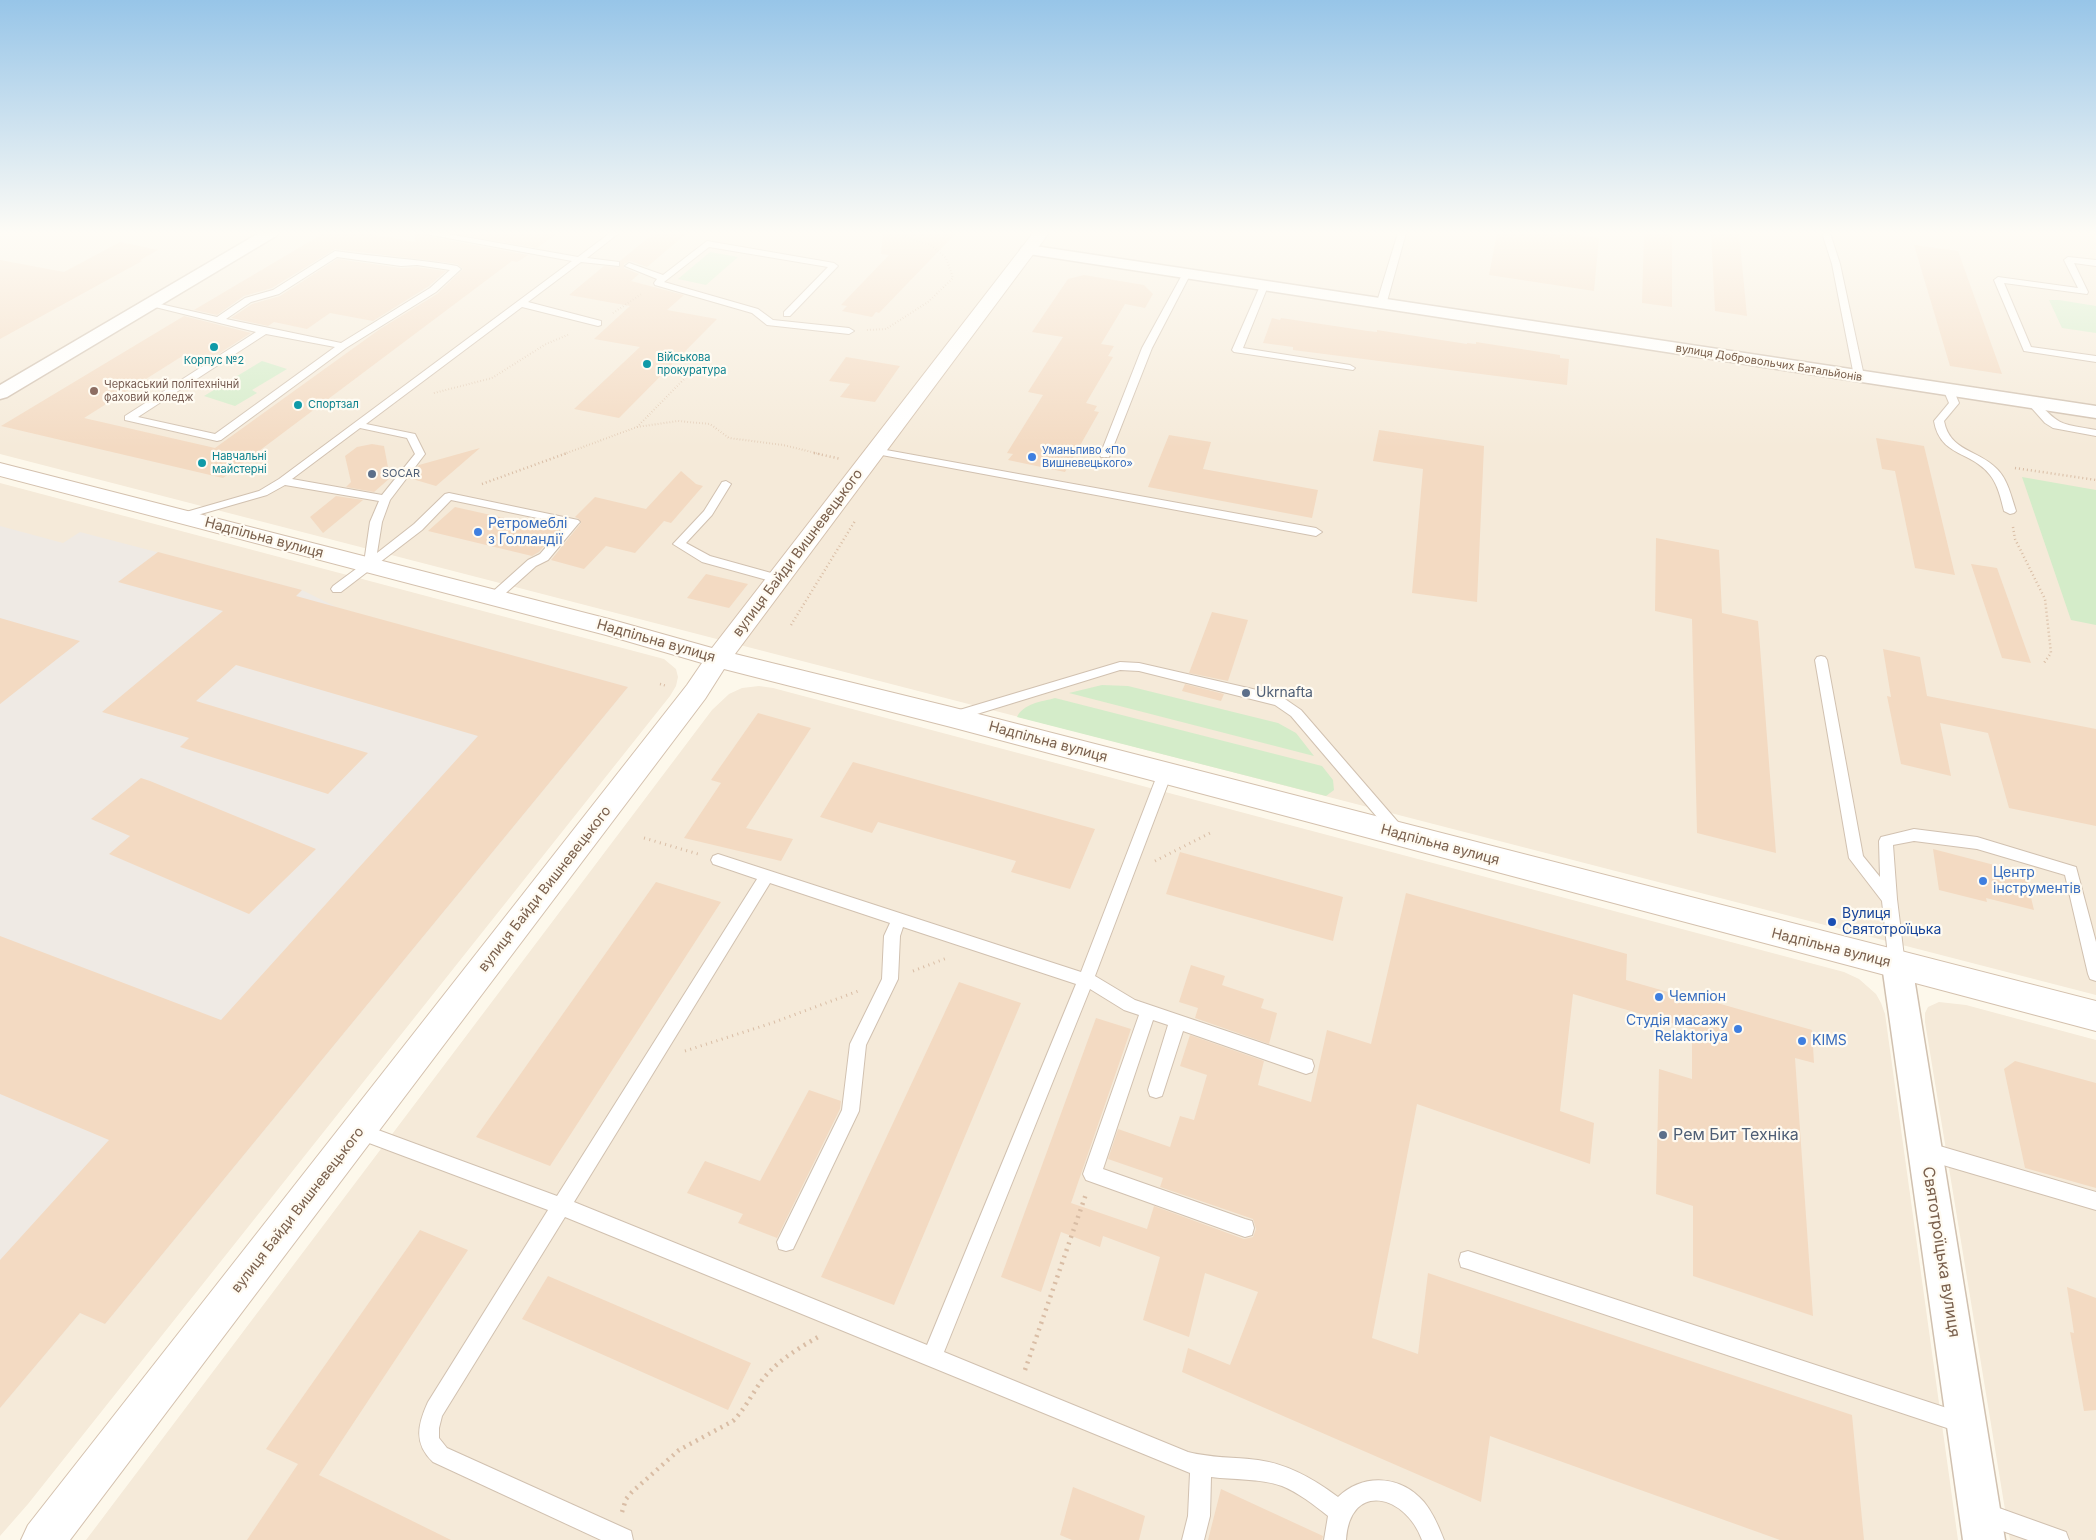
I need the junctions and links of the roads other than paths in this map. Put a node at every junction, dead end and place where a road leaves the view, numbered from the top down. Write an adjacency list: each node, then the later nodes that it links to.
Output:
1 (147, 305): 25 (street)
2 (158, 305): 16 (lane)
3 (241, 305): 16 (lane)
4 (409, 305): 20 (lane)
5 (518, 305): 28 (lane)
6 (523, 305): 17 (lane)
7 (734, 305): 19 (lane)
8 (796, 305): 15 (lane)
9 (987, 305): 31 (main road, вулиця Байди Вишневецького)
10 (1170, 305): 30 (lane)
11 (1256, 305): 22 (lane)
12 (1381, 305): 23 (street, вулиця Добровольчих Батальйонів)
13 (1844, 305): 23 (lane)
14 (2008, 305): 21 (lane)
15 (787, 314)
16 (220, 319): 18 (lane)
17 (598, 323)
18 (264, 331): 20 (lane); 20 (lane)
19 (849, 332)
20 (343, 346)
21 (2096, 360)
22 (1350, 368)
23 (1859, 376): 24 (street, вулиця Добровольчих Батальйонів)
24 (1949, 391): 26 (street, вулиця Добровольчих Батальйонів); 36 (lane)
25 (0, 393)
26 (2034, 402): 27 (street, вулиця Добровольчих Батальйонів); 29 (lane)
27 (2096, 412)
28 (359, 425): 33 (lane); 35 (lane)
29 (2096, 433)
30 (1105, 455)
31 (871, 458): 38 (lane); 40 (main road, вулиця Байди Вишневецького)
32 (0, 469): 37 (main road, Надпільна вулиця)
33 (283, 481): 35 (lane); 37 (lane)
34 (726, 484): 40 (lane)
35 (385, 499): 39 (lane)
36 (2010, 511)
37 (183, 516): 39 (main road, Надпільна вулиця)
38 (1316, 532)
39 (369, 565): 41 (lane); 42 (main road, Надпільна вулиця); 42 (lane)
40 (778, 579): 43 (main road, вулиця Байди Вишневецького)
41 (337, 589)
42 (494, 597): 43 (main road, Надпільна вулиця)
43 (718, 659): 45 (main road, Надпільна вулиця); 60 (main road, вулиця Байди Вишневецького)
44 (1821, 660): 50 (lane)
45 (951, 717): 46 (main road, Надпільна вулиця); 47 (lane)
46 (1165, 773): 47 (main road, Надпільна вулиця); 54 (lane)
47 (1401, 835): 52 (main road, Надпільна вулиця)
48 (718, 860): 49 (lane)
49 (767, 875): 51 (lane); 63 (lane)
50 (1889, 900): 52 (lane); 53 (lane)
51 (899, 919): 54 (lane); 65 (lane)
52 (1897, 965): 56 (main road, Надпільна вулиця); 61 (street, Святотроїцька вулиця)
53 (2096, 974)
54 (1086, 980): 55 (lane); 67 (lane)
55 (1148, 1012): 57 (lane); 64 (lane)
56 (2096, 1016)
57 (1177, 1022): 58 (lane); 59 (lane)
58 (1306, 1066)
59 (1156, 1090)
60 (359, 1131): 63 (lane); 73 (main road, вулиця Байди Вишневецького)
61 (1925, 1151): 62 (lane); 68 (street, Святотроїцька вулиця)
62 (2096, 1201)
63 (561, 1206): 67 (lane); 72 (lane)
64 (1244, 1228)
65 (786, 1242)
66 (1468, 1260): 68 (lane)
67 (932, 1357): 69 (lane)
68 (1968, 1425): 71 (street, Святотроїцька вулиця)
69 (1202, 1466): 70 (lane); 74 (lane)
70 (1340, 1512): 75 (lane); 76 (lane)
71 (1982, 1526): 77 (lane)
72 (623, 1539)
73 (43, 1540)
74 (1193, 1540)
75 (1335, 1540)
76 (1433, 1540)
77 (2058, 1540)

